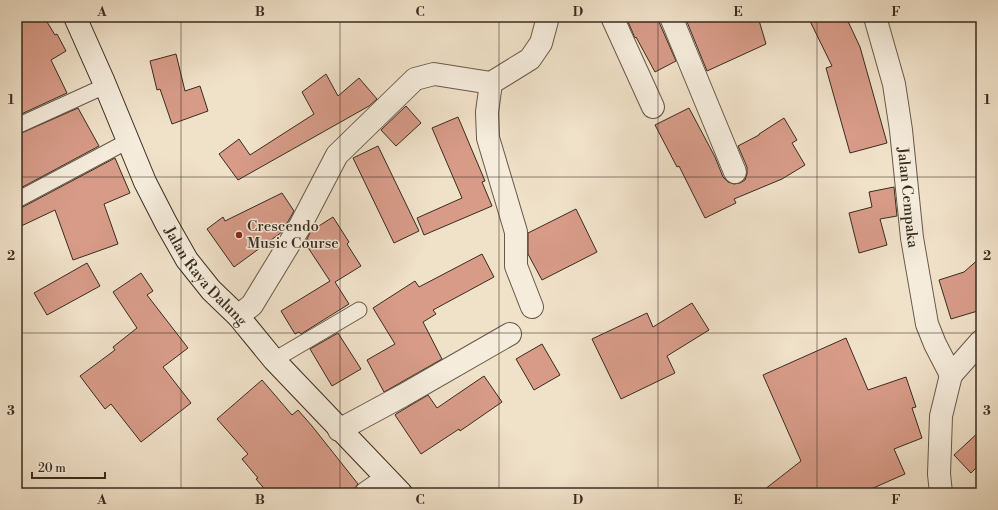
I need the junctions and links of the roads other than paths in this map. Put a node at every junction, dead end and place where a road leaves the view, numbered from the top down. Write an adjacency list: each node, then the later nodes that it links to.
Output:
1 (75, 17): 7 (street, Jalan Raya Dalung)
2 (548, 17): 6 (street)
3 (612, 17): 8 (street)
4 (672, 17): 11 (street)
5 (875, 17): 19 (street, Jalan Cempaka)
6 (491, 83): 13 (street); 15 (street)
7 (105, 86): 9 (lane); 10 (street, Jalan Raya Dalung)
8 (653, 107)
9 (17, 126)
10 (128, 141): 12 (lane); 15 (street, Jalan Raya Dalung)
11 (735, 172)
12 (17, 200)
13 (532, 308)
14 (359, 310): 18 (lane)
15 (238, 316): 18 (street, Jalan Raya Dalung)
16 (510, 334): 20 (street)
17 (981, 341): 19 (street)
18 (274, 360): 20 (street, Jalan Raya Dalung)
19 (951, 375): 23 (street)
20 (340, 430): 21 (street, Jalan Raya Dalung)
21 (393, 486): 22 (street)
22 (366, 493)
23 (941, 493)

